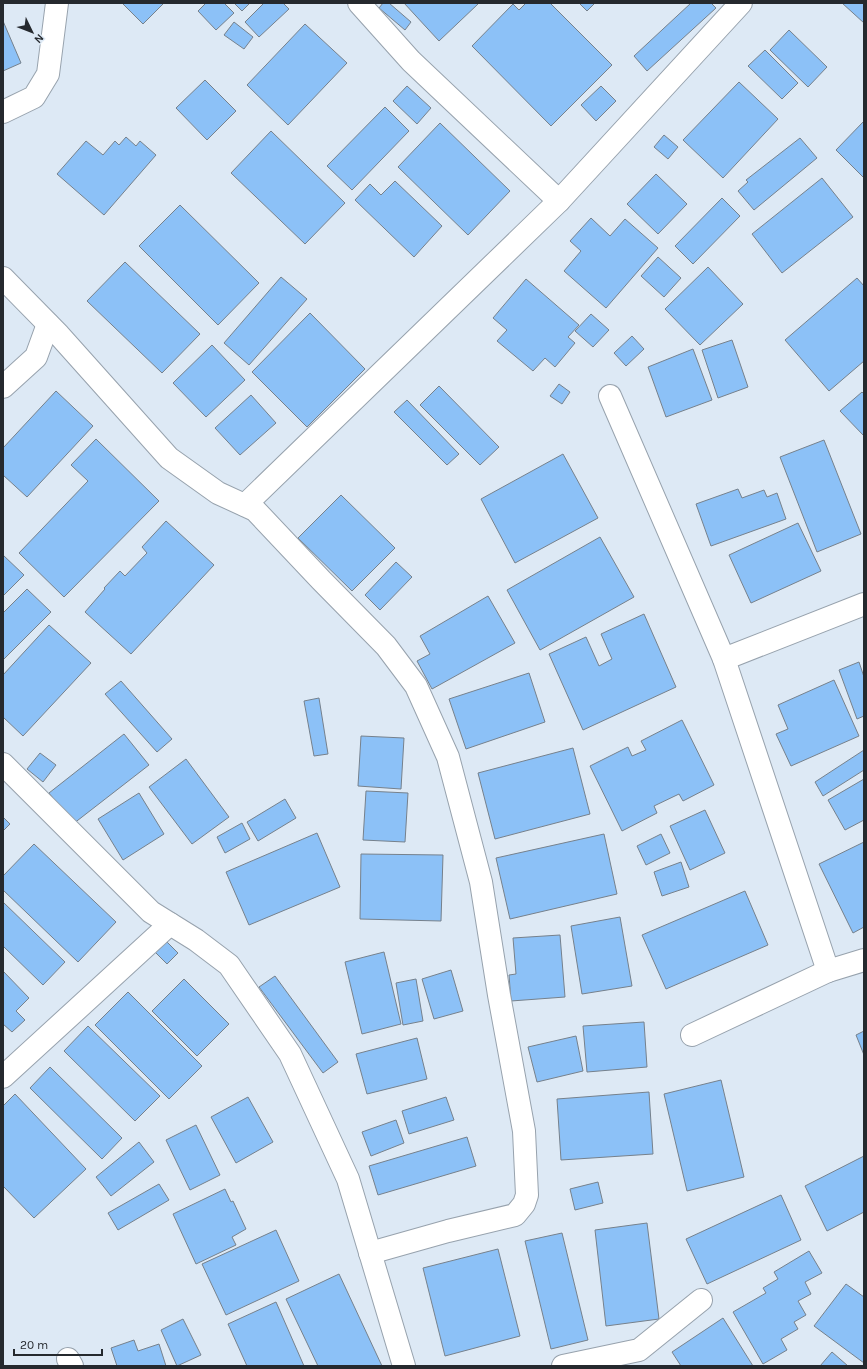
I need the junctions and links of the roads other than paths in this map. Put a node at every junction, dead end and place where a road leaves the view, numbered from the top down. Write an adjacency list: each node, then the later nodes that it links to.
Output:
1 (57, 3): 4 (street)
2 (359, 3): 5 (street)
3 (741, 3): 5 (street)
4 (3, 112)
5 (559, 201): 10 (street)
6 (3, 278): 7 (street)
7 (48, 324): 8 (street); 10 (street)
8 (3, 387)
9 (610, 396): 12 (street)
10 (245, 505): 19 (street)
11 (864, 604): 12 (street)
12 (724, 659): 16 (street)
13 (3, 764): 14 (street)
14 (170, 924): 18 (street); 19 (street)
15 (864, 960): 16 (street)
16 (828, 971): 17 (street)
17 (692, 1035)
18 (3, 1077)
19 (370, 1253): 21 (street)
20 (701, 1300): 22 (street)
21 (404, 1366)
22 (563, 1366)

